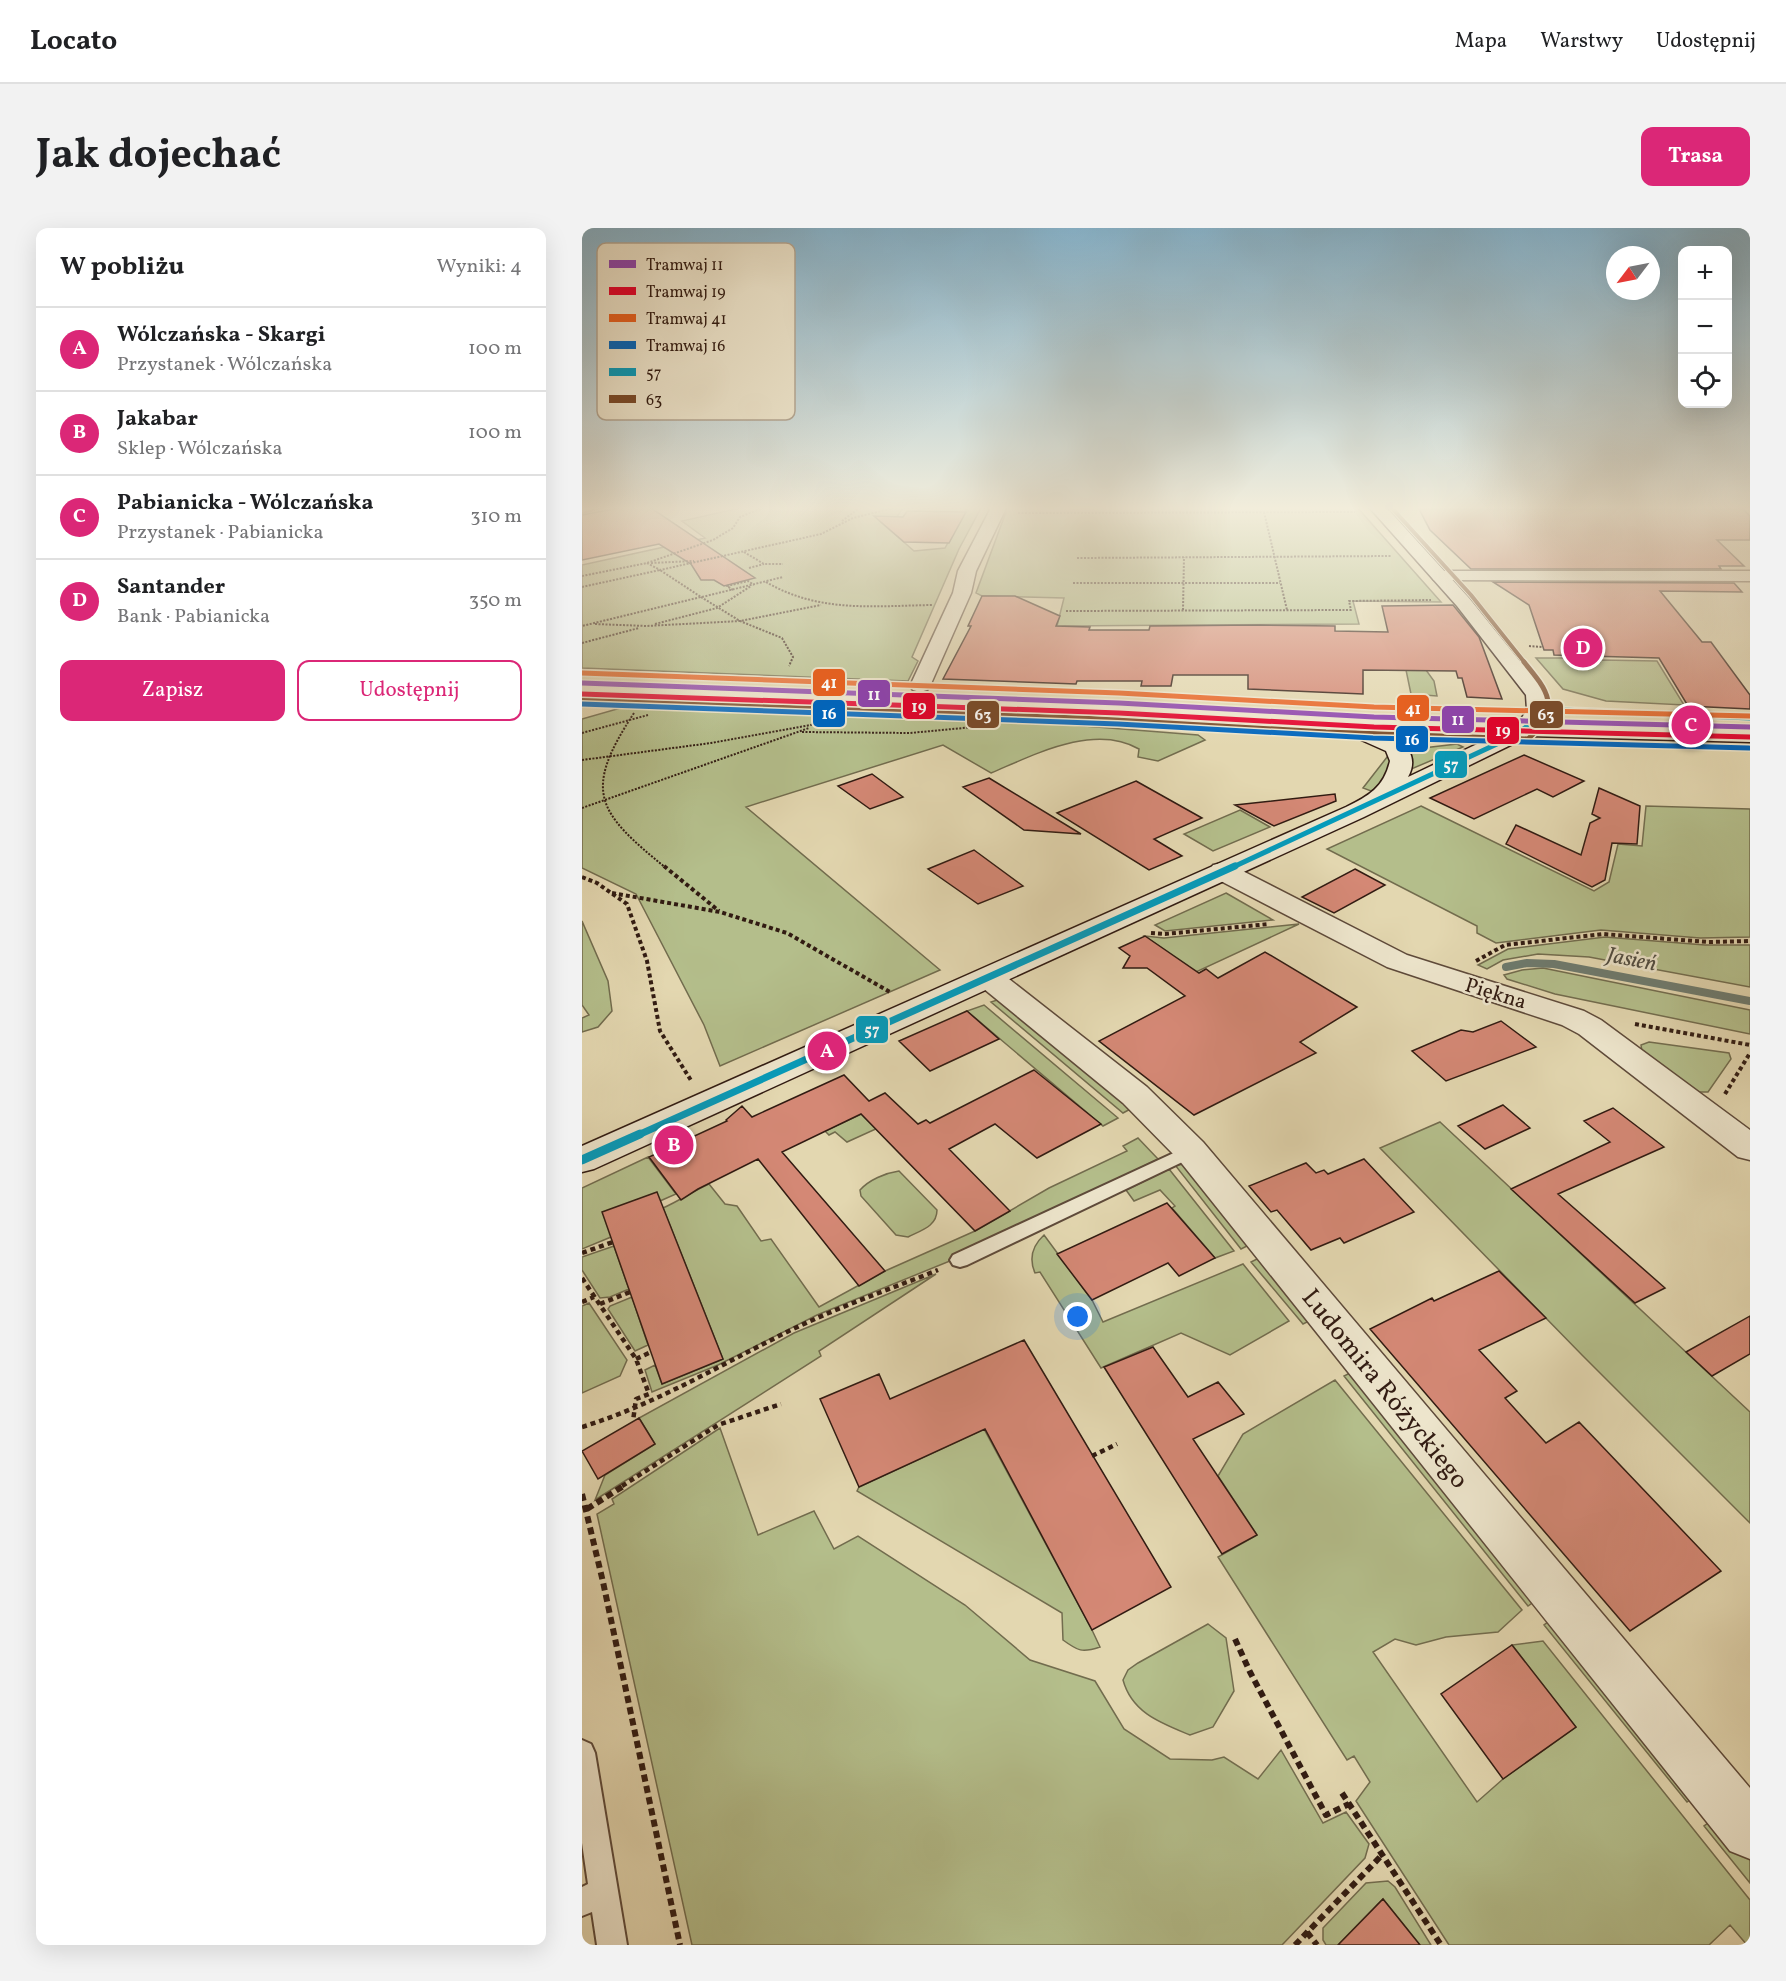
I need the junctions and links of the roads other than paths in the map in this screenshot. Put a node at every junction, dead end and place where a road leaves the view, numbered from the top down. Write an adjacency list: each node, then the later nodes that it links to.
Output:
1 (962, 586): 4 (street)
2 (1448, 586): 8 (street)
3 (582, 673): 4 (street)
4 (920, 686): 6 (street)
5 (582, 689): 10 (street)
6 (1303, 700)
7 (1494, 708): 8 (street)
8 (1539, 709): 9 (street); 11 (street)
9 (1750, 718)
10 (1326, 722): 11 (street); 13 (street)
11 (1523, 730): 12 (street); 13 (street)
12 (1750, 735)
13 (1382, 796): 14 (street)
14 (1222, 871): 15 (street); 16 (street, Piękna)
15 (989, 978): 17 (street, Ludomira Różyckiego); 18 (street)
16 (1750, 1148)
17 (1191, 1151): 19 (lane); 21 (street, Ludomira Różyckiego)
18 (582, 1160)
19 (960, 1260)
20 (582, 1754): 22 (lane)
21 (1750, 1831)
22 (593, 1897): 23 (lane)
23 (612, 1945)

